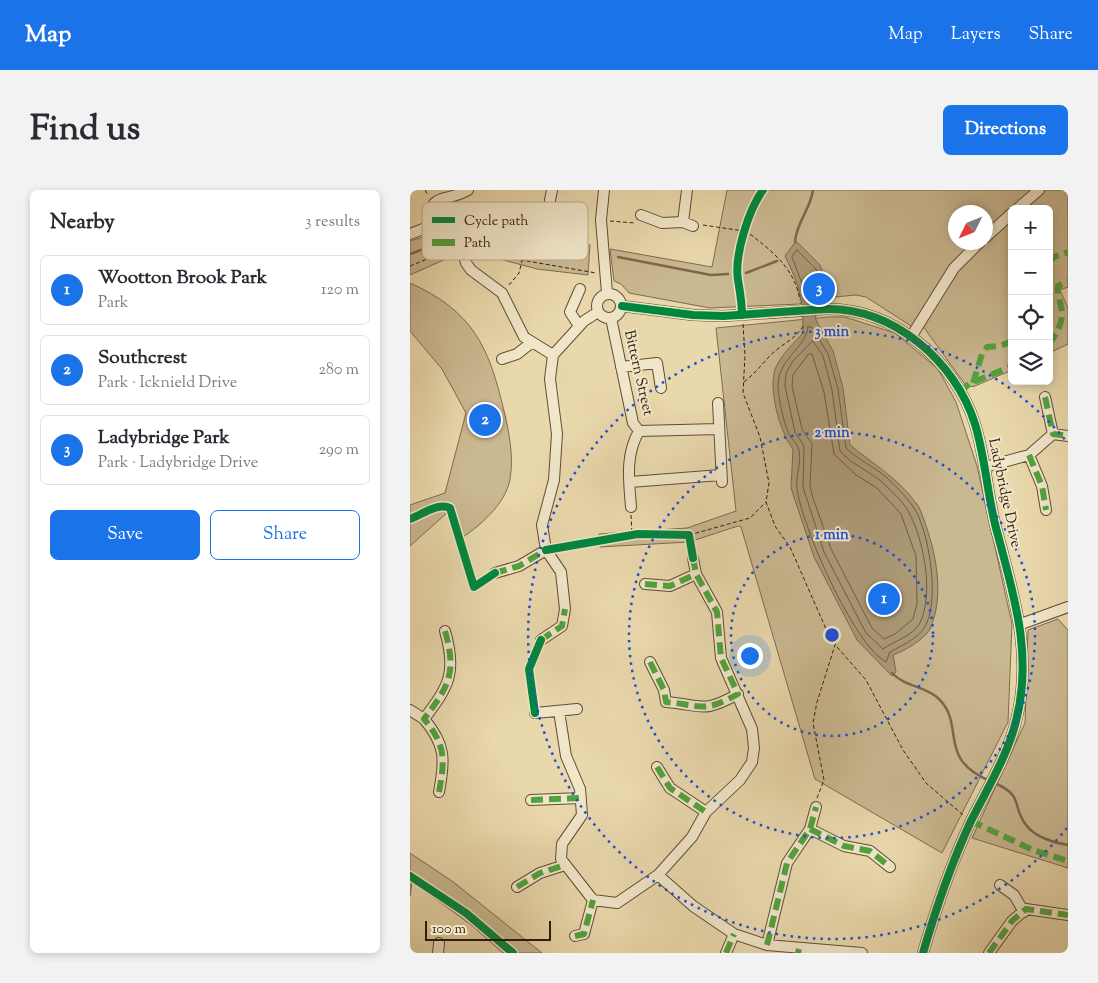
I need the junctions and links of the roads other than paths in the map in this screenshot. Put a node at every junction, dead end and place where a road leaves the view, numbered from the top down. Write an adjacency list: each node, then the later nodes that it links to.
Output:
1 (468, 190): 5 (street)
2 (604, 190): 13 (street)
3 (687, 190): 7 (street)
4 (1039, 190): 6 (street)
5 (434, 202)
6 (1021, 205)
7 (641, 216)
8 (1008, 217): 9 (street)
9 (993, 231)
10 (972, 250): 18 (street)
11 (465, 260): 19 (street)
12 (580, 289): 17 (street)
13 (606, 293): 14 (street); 15 (street)
14 (622, 306): 16 (street); 18 (street, Ladybridge Drive, bridge)
15 (598, 312): 16 (street); 17 (street)
16 (611, 318): 22 (street, Bittern Street)
17 (579, 326): 20 (street)
18 (911, 337): 31 (street, Ladybridge Drive)
19 (531, 343): 20 (street); 21 (street)
20 (553, 356): 35 (street)
21 (502, 359)
22 (621, 367): 23 (street); 27 (street, Bittern Street)
23 (660, 388)
24 (1045, 397): 28 (street)
25 (718, 403): 26 (street)
26 (718, 429): 27 (street); 32 (street)
27 (639, 431): 32 (street, Bittern Street)
28 (1053, 434): 29 (street); 30 (street)
29 (1068, 436)
30 (1029, 455): 31 (street); 34 (street)
31 (985, 467): 41 (street, Ladybridge Drive)
32 (630, 486): 33 (street, Bittern Street)
33 (631, 507)
34 (1046, 510)
35 (546, 550): 37 (street); 43 (street)
36 (693, 558): 38 (street)
37 (495, 573)
38 (696, 574): 39 (street); 45 (street)
39 (646, 584)
40 (1068, 607): 41 (street)
41 (1021, 624): 72 (street, Ladybridge Drive)
42 (446, 631): 50 (street)
43 (541, 640)
44 (650, 662): 45 (street)
45 (738, 694): 56 (street)
46 (578, 709): 48 (street)
47 (410, 710): 50 (street)
48 (559, 711): 49 (street); 53 (street)
49 (535, 713)
50 (424, 719): 52 (street)
51 (657, 767): 56 (street)
52 (439, 792)
53 (581, 798): 54 (street); 58 (street)
54 (531, 800)
55 (816, 807): 57 (street)
56 (706, 812): 60 (street)
57 (810, 829): 59 (street); 68 (street)
58 (565, 865): 62 (street); 63 (street)
59 (890, 867)
60 (658, 875): 63 (street); 66 (street)
61 (1000, 885): 64 (street)
62 (517, 887)
63 (593, 900): 67 (street)
64 (1024, 912): 65 (street); 73 (street)
65 (1068, 915)
66 (734, 934): 68 (street); 70 (street)
67 (575, 936)
68 (767, 945): 69 (street)
69 (798, 951): 71 (street)
70 (726, 953)
71 (862, 953)
72 (923, 953)
73 (989, 953)

